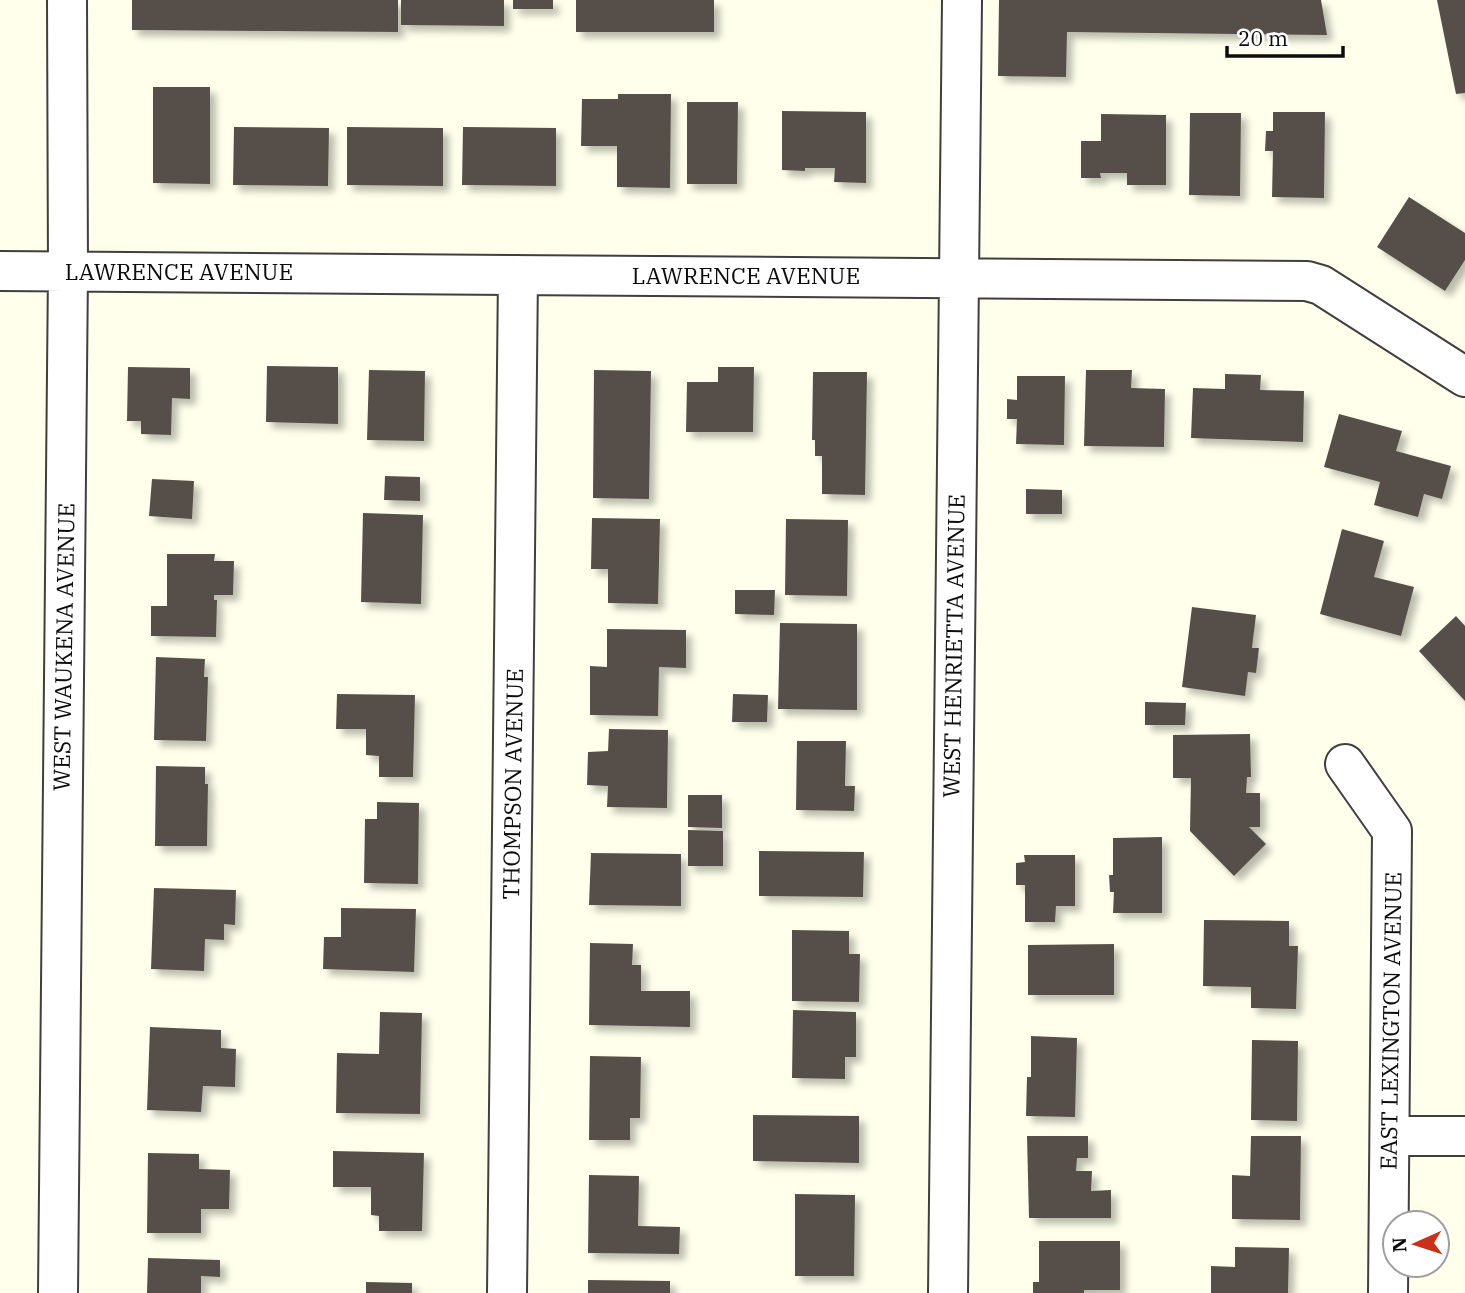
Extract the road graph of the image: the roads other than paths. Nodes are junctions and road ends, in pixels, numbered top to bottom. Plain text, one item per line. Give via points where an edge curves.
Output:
1 (67, 0) edge
2 (962, 0) edge
3 (0, 271) edge
4 (68, 271) junction
5 (518, 275) junction
6 (958, 278) junction
7 (1465, 377) edge
8 (1345, 764) dead end
9 (1390, 1136) junction
10 (1465, 1136) edge
11 (58, 1293) edge
12 (507, 1293) edge
13 (948, 1293) edge
14 (1388, 1293) edge

1 - 4 street, WEST WAUKENA AVENUE
2 - 6 street, WEST HENRIETTA AVENUE
3 - 4 street, LAWRENCE AVENUE
4 - 5 street, LAWRENCE AVENUE
4 - 11 street, WEST WAUKENA AVENUE
5 - 6 street, LAWRENCE AVENUE
5 - 12 street, THOMPSON AVENUE
6 - 7 street, LAWRENCE AVENUE via 1307,281 1321,285
6 - 13 street, WEST HENRIETTA AVENUE
8 - 9 street, EAST LEXINGTON AVENUE via 1392,831
9 - 10 street
9 - 14 street, EAST LEXINGTON AVENUE

